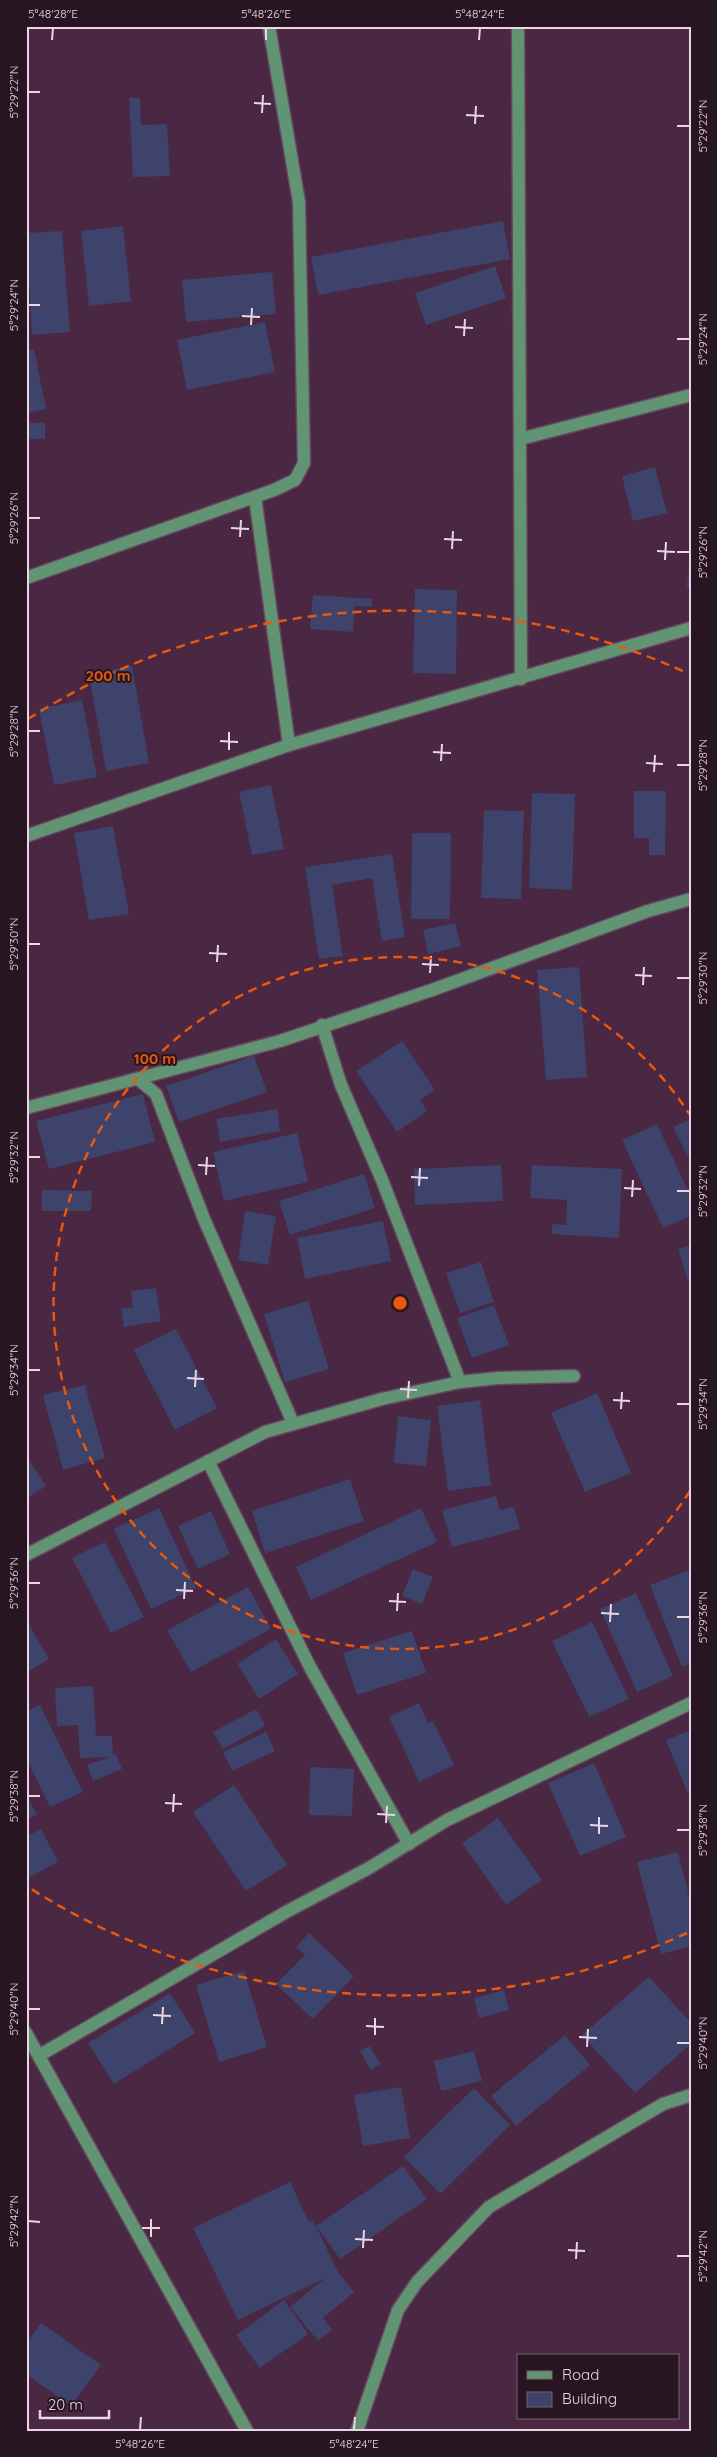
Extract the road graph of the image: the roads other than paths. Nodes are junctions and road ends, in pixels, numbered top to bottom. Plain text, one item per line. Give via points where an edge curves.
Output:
1 (269, 26) edge
2 (518, 26) edge
3 (691, 395) edge
4 (520, 439) junction
5 (255, 497) junction
6 (26, 578) edge
7 (691, 628) edge
8 (521, 679) junction
9 (289, 745) junction
10 (26, 836) edge
11 (691, 898) edge
12 (322, 1026) junction
13 (138, 1079) junction
14 (26, 1108) edge
15 (574, 1376) dead end
16 (460, 1382) junction
17 (293, 1423) junction
18 (208, 1461) junction
19 (26, 1555) edge
20 (691, 1703) edge
21 (409, 1844) junction
22 (26, 2033) edge
23 (40, 2055) junction
24 (691, 2094) edge
25 (247, 2431) edge
26 (357, 2431) edge

1 - 5 street via 299,202 304,463 295,480
2 - 4 street
3 - 4 street
4 - 8 street
5 - 6 street
5 - 9 street
7 - 8 street
8 - 9 street
9 - 10 street
11 - 12 street
12 - 13 street via 280,1041
12 - 16 street via 341,1085 382,1180
13 - 14 street
13 - 17 street via 156,1094 204,1219
15 - 16 street
16 - 17 street
17 - 18 street via 265,1432
18 - 19 street
18 - 21 street via 310,1667
20 - 21 street via 447,1820
21 - 23 street
22 - 23 street
23 - 25 street
24 - 26 street via 663,2104 489,2207 417,2282 398,2310

